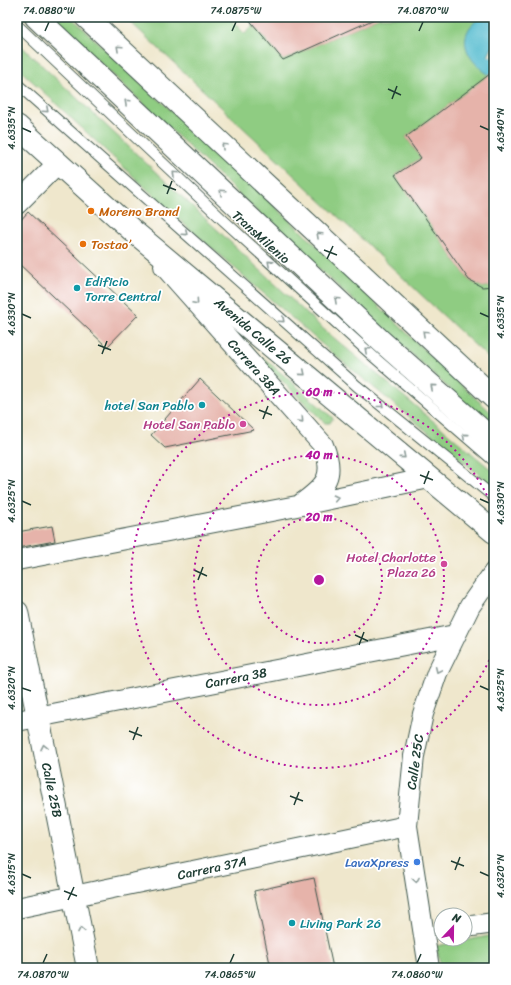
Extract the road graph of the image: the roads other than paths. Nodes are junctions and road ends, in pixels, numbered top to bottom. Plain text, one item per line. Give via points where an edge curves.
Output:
1 (36, 17) edge
2 (86, 17) edge
3 (17, 25) edge
4 (17, 84) edge
5 (17, 126) edge
6 (58, 163) junction
7 (17, 204) edge
8 (134, 231) junction
9 (494, 398) edge
10 (494, 441) edge
11 (494, 461) edge
12 (429, 478) junction
13 (494, 497) edge
14 (297, 506) junction
15 (494, 532) edge
16 (17, 560) edge
17 (494, 572) edge
18 (17, 612) edge
19 (455, 635) junction
20 (27, 718) edge
21 (407, 826) junction
22 (74, 897) junction
23 (17, 908) edge
24 (494, 923) edge
25 (473, 926) edge
26 (432, 932) edge
27 (88, 968) edge
28 (429, 968) edge

10 -> 1 main road via 381,341
9 -> 2 main road
11 -> 3 lane, TransMilenio via 375,358 228,224
4 -> 13 lane via 357,386
5 - 6 main road, Avenida Calle 26
6 - 7 street
6 - 8 main road, Avenida Calle 26
8 -> 12 main road, Avenida Calle 26
8 -> 14 street, Carrera 38A via 323,445 328,455 330,474 317,492
14 -> 12 street, Carrera 38A
12 - 15 main road, Avenida Calle 26
14 - 16 street, Carrera 38A
17 - 19 street, Calle 25C via 470,606
18 - 20 main road, Calle 25B
19 - 20 street, Carrera 38
19 -> 21 street, Calle 25C via 436,673 423,714 414,756
22 -> 20 main road, Calle 25B
21 - 22 street, Carrera 37A
21 -> 26 street, Calle 25C
22 - 23 street, Carrera 37A
27 -> 22 main road, Calle 25B
24 - 25 street
26 - 28 street, Calle 25C

